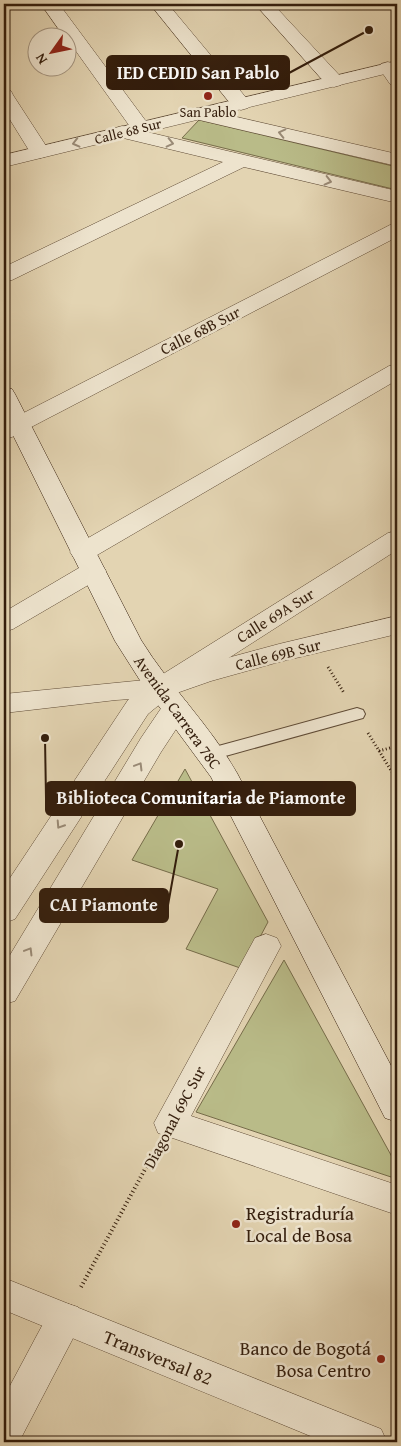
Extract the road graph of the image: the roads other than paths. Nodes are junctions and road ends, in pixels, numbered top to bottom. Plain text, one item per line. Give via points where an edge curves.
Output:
1 (50, 4) edge
2 (159, 4) edge
3 (264, 4) edge
4 (394, 72) edge
5 (334, 81) junction
6 (4, 95) edge
7 (241, 104) junction
8 (198, 114) junction
9 (132, 130) junction
10 (40, 152) junction
11 (243, 160) junction
12 (397, 160) edge
13 (4, 161) edge
14 (397, 197) edge
15 (397, 229) edge
16 (4, 275) edge
17 (397, 371) edge
18 (4, 394) edge
19 (11, 428) edge
20 (397, 539) edge
21 (88, 562) junction
22 (4, 623) edge
23 (397, 625) edge
24 (169, 698) junction
25 (4, 704) edge
26 (357, 714) dead end
27 (211, 754) junction
28 (4, 910) edge
29 (266, 946) dead end
30 (4, 992) edge
31 (397, 1108) edge
32 (397, 1200) edge
33 (4, 1294) edge
34 (65, 1319) junction
35 (4, 1433) edge
36 (368, 1442) edge

1 - 9 street
2 - 7 street
3 - 5 street
4 - 5 street, Calle 68 Sur
5 - 7 street, Calle 68 Sur
6 - 10 street
7 - 8 street, Calle 68 Sur
8 - 9 street, Calle 68 Sur
12 -> 8 street
9 -> 10 street, Calle 68 Sur
9 -> 11 street
10 - 13 street, Calle 68 Sur
11 -> 14 street
11 - 16 street
15 - 19 street, Calle 68B Sur
17 - 21 street
18 - 19 street, Avenida Carrera 78C
19 - 21 street, Avenida Carrera 78C
20 - 24 street, Calle 69A Sur via 179,675
21 - 22 street
21 - 24 street, Avenida Carrera 78C via 136,655
23 - 24 street, Calle 69B Sur via 241,663
24 - 25 street via 116,691
24 - 27 street, Avenida Carrera 78C
24 -> 28 street, Calle 69A Sur via 138,707
30 -> 24 street via 151,745
26 - 27 lane
27 - 31 street, Avenida Carrera 78C
29 - 32 street, Diagonal 69C Sur via 170,1122
33 - 34 street, Transversal 82
34 - 35 street
34 - 36 street, Transversal 82

